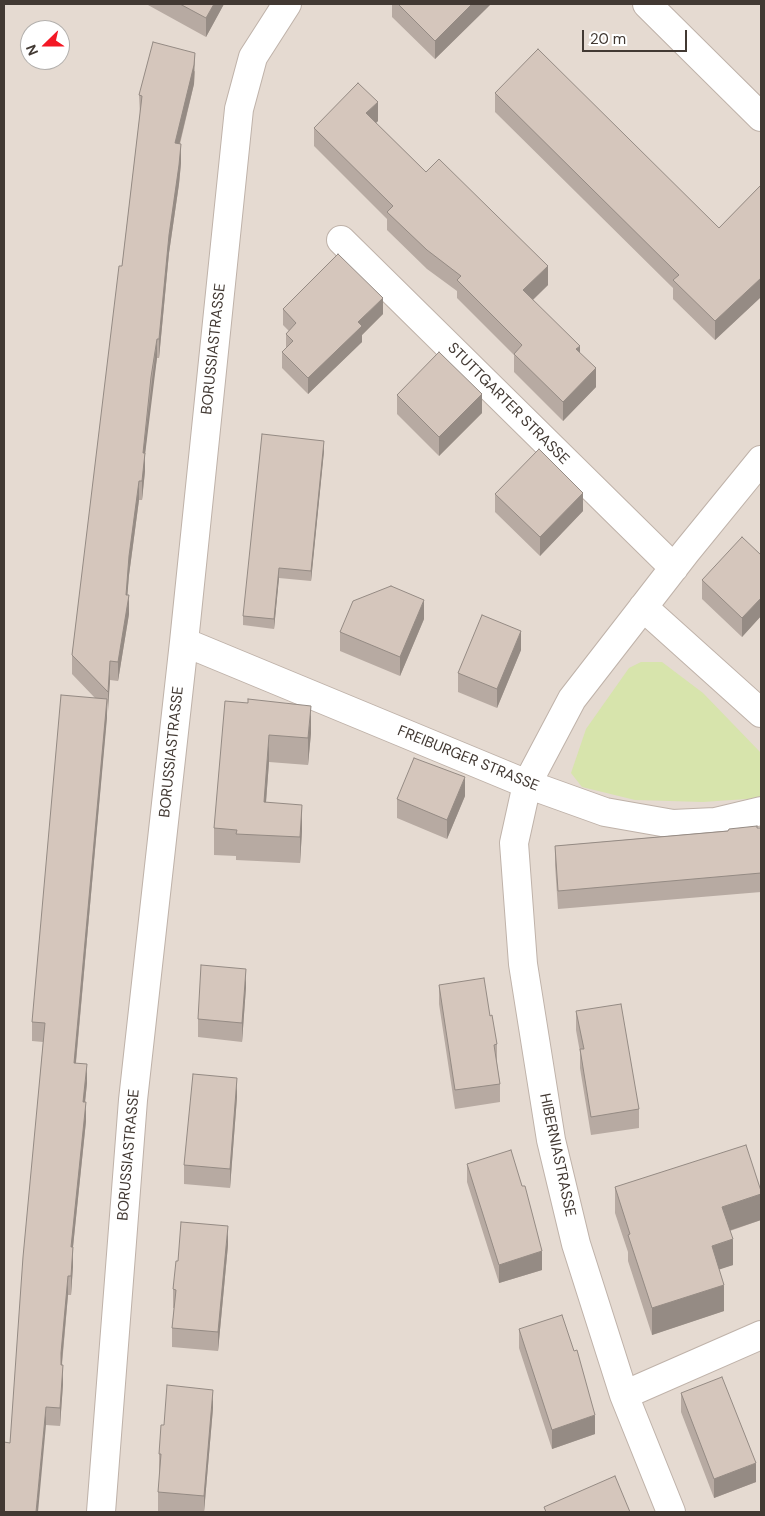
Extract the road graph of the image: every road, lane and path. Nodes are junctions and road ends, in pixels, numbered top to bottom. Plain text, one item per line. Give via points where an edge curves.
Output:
1 (287, 4) edge
2 (647, 4) edge
3 (761, 117) edge
4 (342, 240) dead end
5 (761, 460) edge
6 (761, 490) edge
7 (680, 560) junction
8 (643, 607) junction
9 (184, 642) junction
10 (761, 713) edge
11 (527, 784) junction
12 (761, 811) edge
13 (761, 1335) edge
14 (624, 1395) junction
15 (101, 1512) edge
16 (672, 1512) edge

1 - 9 street, BORUSSIASTRASSE via 253,57 239,108
2 - 3 street
4 - 7 street, STUTTGARTER STRASSE
5 - 7 street
6 - 7 street
7 - 8 street
8 - 10 street
8 - 11 street via 572,699
9 - 11 street, FREIBURGER STRASSE
9 - 15 street, BORUSSIASTRASSE via 133,1100
11 - 12 street, FREIBURGER STRASSE via 605,812 673,824 716,822
11 - 14 street, HIBERNIASTRASSE via 514,843 524,974 553,1149 576,1244
13 - 14 street
14 - 16 street, HIBERNIASTRASSE

